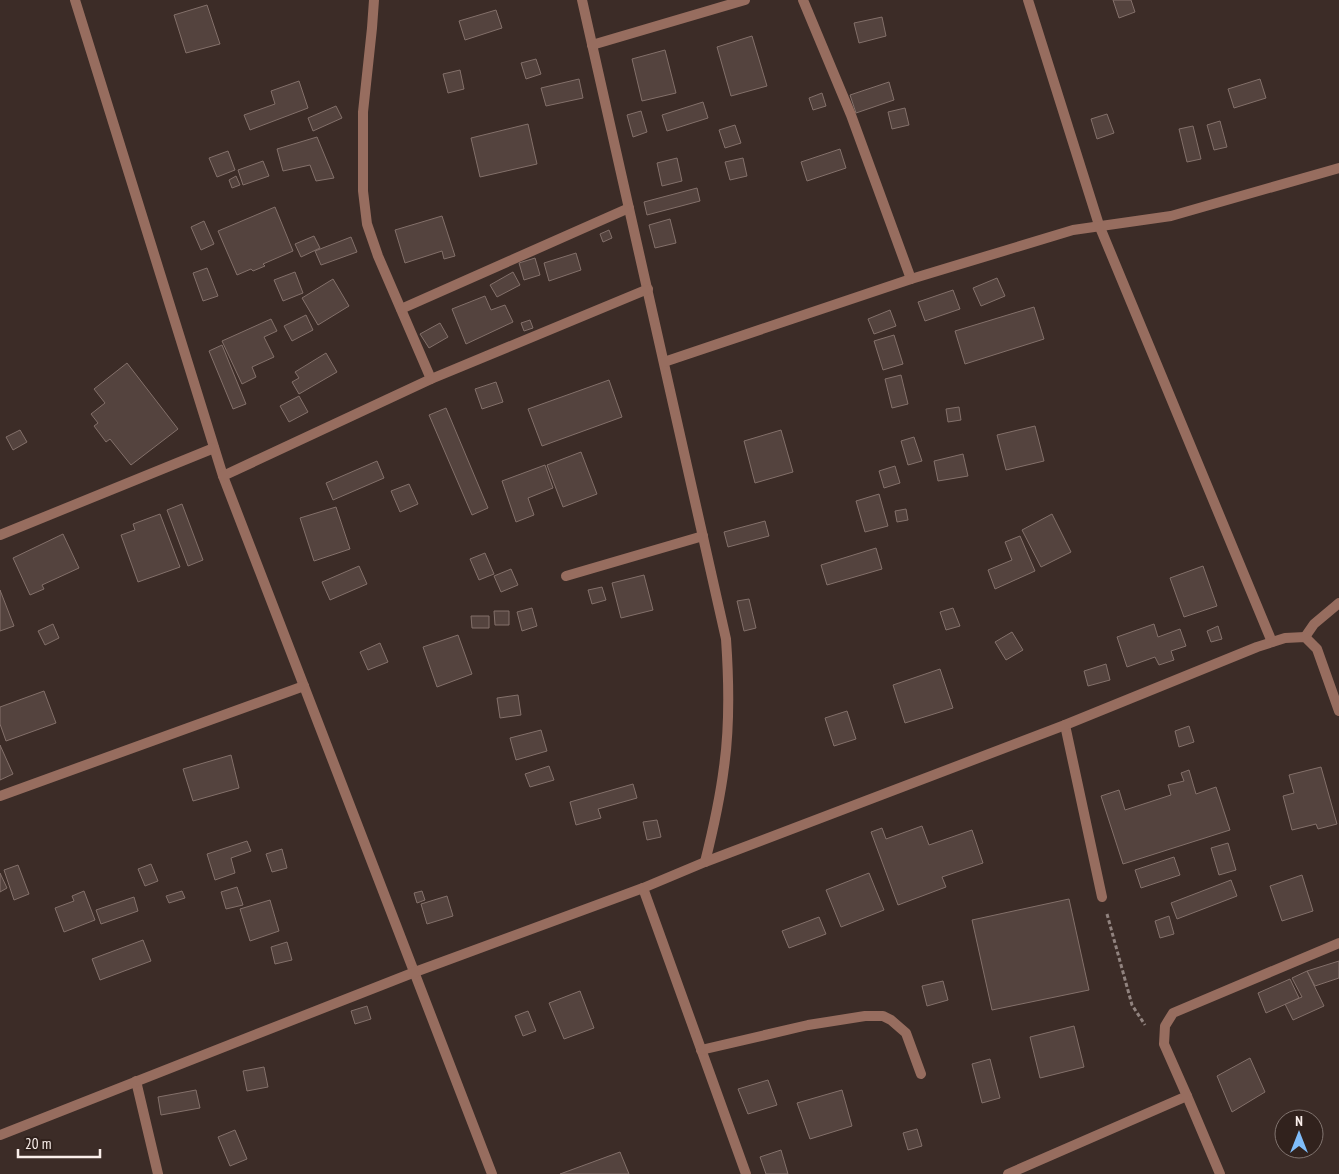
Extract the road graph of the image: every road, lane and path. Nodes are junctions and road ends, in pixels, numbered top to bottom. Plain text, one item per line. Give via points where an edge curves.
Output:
1 (75, 0) edge
2 (374, 0) edge
3 (582, 0) edge
4 (746, 0) edge
5 (803, 0) edge
6 (1028, 0) edge
7 (592, 45) junction
8 (1339, 168) edge
9 (629, 208) junction
10 (1099, 225) junction
11 (911, 279) junction
12 (648, 289) junction
13 (401, 310) junction
14 (664, 362) junction
15 (431, 379) junction
16 (214, 448) junction
17 (223, 476) junction
18 (0, 535) edge
19 (703, 536) junction
20 (566, 576) dead end
21 (1339, 603) edge
22 (1305, 637) junction
23 (1272, 642) junction
24 (304, 686) junction
25 (1339, 711) edge
26 (1065, 725) junction
27 (0, 796) edge
28 (705, 862) junction
29 (643, 888) junction
30 (1102, 897) joint
31 (1339, 942) edge
32 (415, 972) junction
33 (1164, 1044) junction
34 (701, 1050) junction
35 (921, 1074) dead end
36 (136, 1081) junction
37 (1188, 1096) junction
38 (0, 1135) edge
39 (158, 1174) edge
40 (492, 1174) edge
41 (746, 1174) edge
42 (1008, 1174) edge
43 (1220, 1174) edge

1 - 16 street
2 - 13 street via 364,112 363,191 367,224
3 - 7 street
4 - 7 street
5 - 11 street via 851,116
6 - 10 street
7 - 9 street
8 - 10 street via 1172,216
9 - 12 street
9 - 13 street
10 - 11 street
10 - 23 street
11 - 14 street
12 - 14 street
12 - 15 street
13 - 15 street
14 - 19 street
15 - 17 street
16 - 17 street
16 - 18 street
17 - 24 street
19 - 20 street
19 - 28 street via 726,639 729,682 725,765
21 - 22 street via 1314,624
22 - 23 street
22 - 25 street via 1317,649
23 - 26 street
24 - 27 street
24 - 32 street
26 - 28 street
26 - 30 street
28 - 29 street
29 - 32 street
29 - 34 street
30 - 33 path via 1132,1005
31 - 33 street via 1173,1013 1165,1026
32 - 36 street
32 - 40 street
33 - 37 street
34 - 35 street via 808,1025 883,1016 906,1033
34 - 41 street
36 - 38 street
36 - 39 street
37 - 42 street
37 - 43 street

